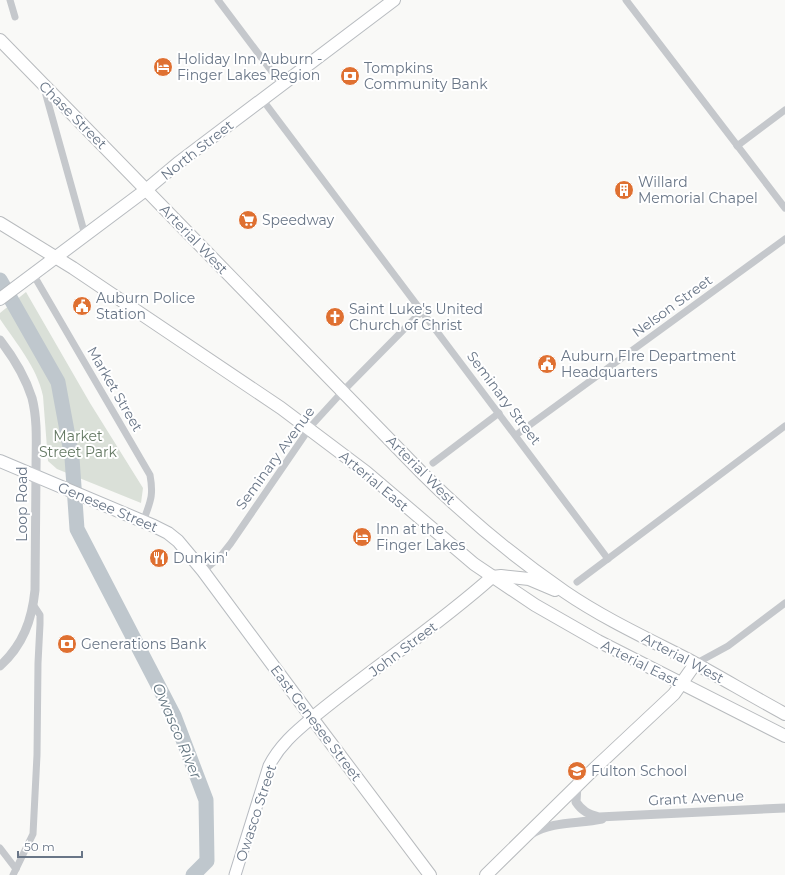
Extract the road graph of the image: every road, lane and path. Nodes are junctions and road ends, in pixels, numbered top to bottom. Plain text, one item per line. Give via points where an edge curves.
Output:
1 (10, 0) edge
2 (218, 0) edge
3 (394, 0) edge
4 (626, 0) edge
5 (15, 17) dead end
6 (0, 40) edge
7 (43, 84) junction
8 (282, 85) junction
9 (262, 100) junction
10 (785, 110) edge
11 (737, 146) junction
12 (147, 190) junction
13 (785, 208) edge
14 (0, 223) edge
15 (85, 235) junction
16 (785, 239) edge
17 (55, 257) junction
18 (33, 274) junction
19 (0, 299) edge
20 (422, 311) junction
21 (0, 340) edge
22 (343, 392) junction
23 (499, 413) junction
24 (785, 426) edge
25 (310, 429) junction
26 (516, 435) junction
27 (0, 461) edge
28 (433, 463) dead end
29 (36, 476) junction
30 (142, 522) junction
31 (608, 559) junction
32 (203, 571) junction
33 (492, 577) junction
34 (577, 582) dead end
35 (565, 592) junction
36 (785, 603) edge
37 (34, 606) junction
38 (695, 664) junction
39 (0, 666) edge
40 (680, 684) junction
41 (785, 714) edge
42 (312, 718) junction
43 (785, 736) edge
44 (577, 785) junction
45 (785, 808) edge
46 (609, 817) junction
47 (521, 841) junction
48 (0, 848) edge
49 (15, 872) edge
50 (235, 875) edge
51 (430, 875) edge
52 (486, 875) edge

1 - 5 street
2 - 8 street
3 - 8 main road, North Street
4 - 11 street
6 - 7 main road, Chase Street
7 - 12 main road, Chase Street
7 - 15 street
8 - 9 main road, North Street
9 - 12 main road, North Street via 178,163
9 - 20 street, Seminary Street
10 - 11 street
11 - 13 street
12 - 15 main road, North Street
12 - 22 main road, Arterial West
14 - 17 main road, Arterial East
15 - 17 main road, North Street
16 - 26 street, Nelson Street
17 - 18 main road, North Street
17 - 25 main road, Arterial East
18 - 19 main road, North Street
18 - 30 street, Market Street via 150,476 152,498
20 - 22 street, Seminary Avenue
20 - 23 street, Seminary Street
21 - 29 street, Loop Road via 16,361 32,400 36,431
22 - 25 street, Seminary Avenue
22 - 35 main road, Arterial West via 462,512
23 - 26 street, Seminary Street
23 - 28 street
24 - 31 street
25 - 32 street, Seminary Avenue via 231,543 220,557
25 - 33 main road, Arterial East
26 - 31 street, Seminary Street
27 - 29 main road, Genesee Street
29 - 30 main road, Genesee Street
29 - 37 street, Loop Road
30 - 32 main road, Genesee Street via 168,533 178,541
31 - 34 street
32 - 42 main road, East Genesee Street
33 - 35 main road via 529,579 553,590
33 - 40 main road, Arterial East via 566,624
33 - 42 main road, John Street via 427,631
35 - 38 main road, Arterial West via 649,641
36 - 38 street via 728,646
37 - 39 street, Loop Road via 22,641
37 - 49 street via 40,616 40,624 33,834
38 - 40 main road
38 - 41 main road, Arterial West
40 - 43 main road, Arterial East
40 - 44 main road via 674,694
42 - 50 main road, Owasco Street via 278,751 270,766
42 - 51 main road, East Genesee Street
44 - 46 street via 576,802 580,808 588,814
44 - 47 main road
45 - 46 street, Grant Avenue
46 - 47 street via 588,822 552,825
47 - 52 main road
48 - 49 street

